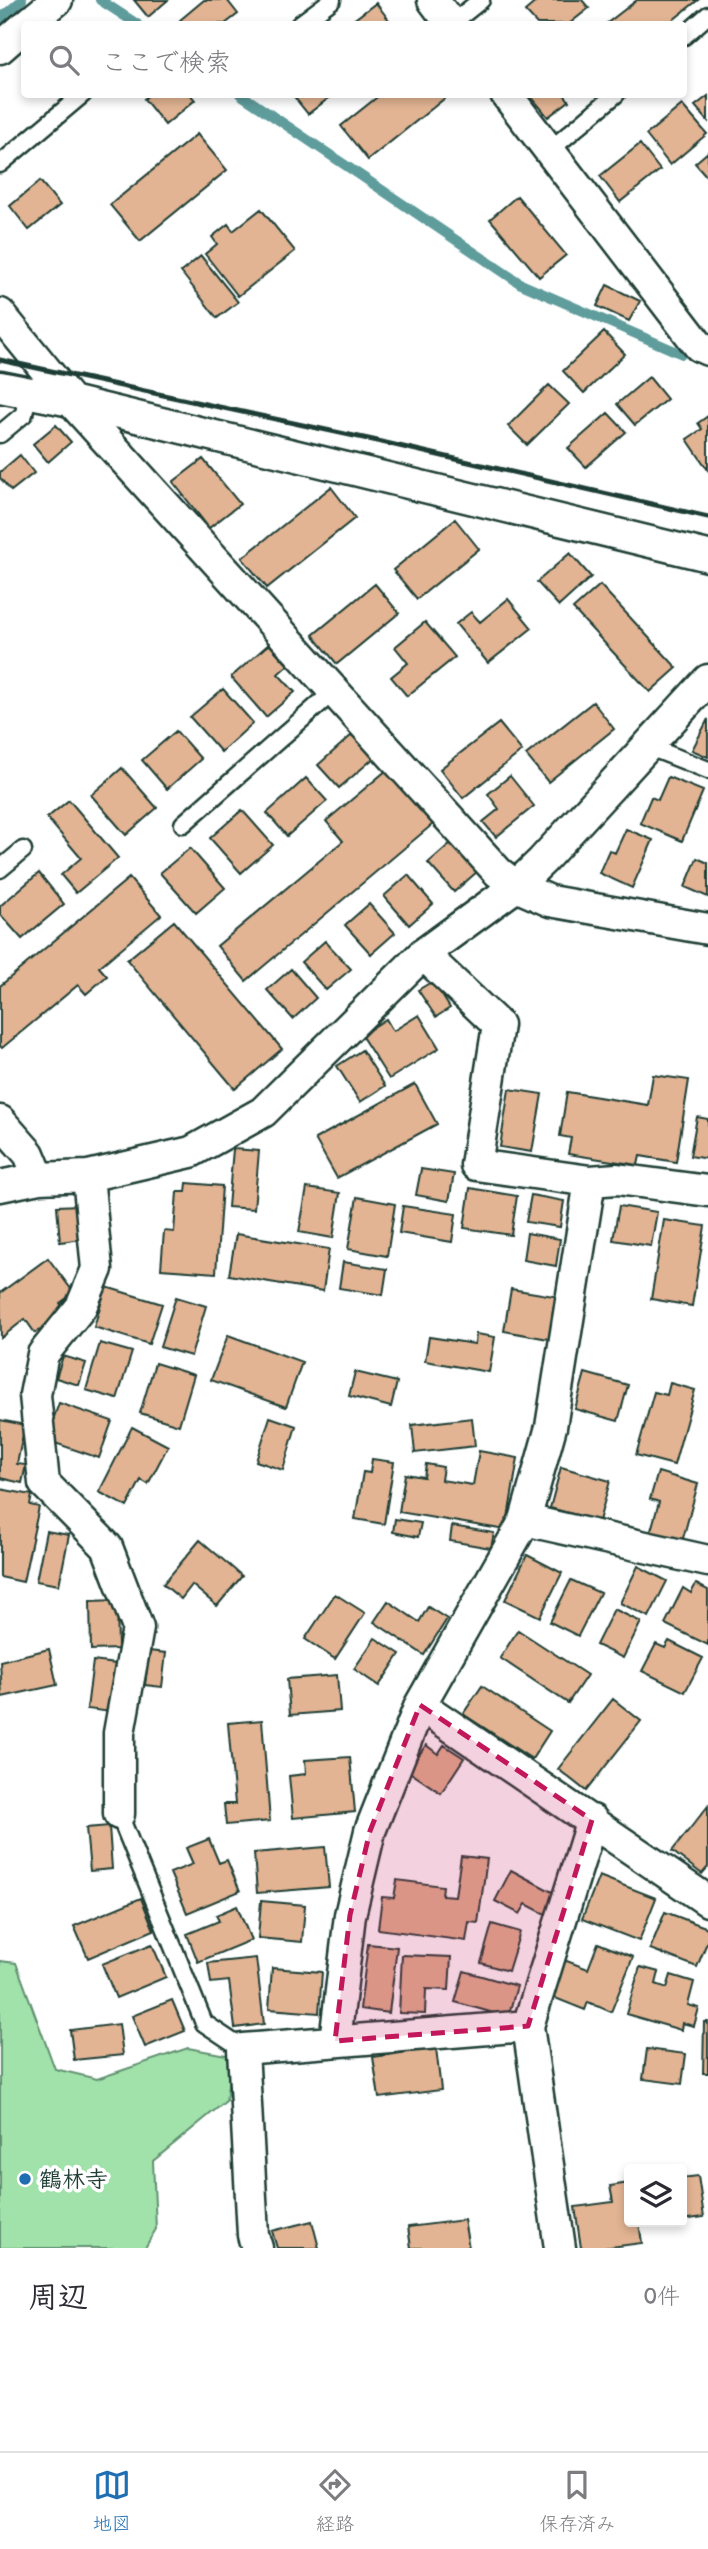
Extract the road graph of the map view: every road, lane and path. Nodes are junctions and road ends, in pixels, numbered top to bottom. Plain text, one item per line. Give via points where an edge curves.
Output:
1 (57, 0) edge
2 (332, 0) edge
3 (433, 0) edge
4 (481, 0) edge
5 (708, 15) edge
6 (32, 21) edge
7 (304, 21) edge
8 (449, 21) edge
9 (455, 21) edge
10 (21, 30) edge
11 (687, 33) edge
12 (0, 48) edge
13 (78, 98) edge
14 (509, 98) edge
15 (610, 98) edge
16 (549, 151) junction
17 (0, 164) edge
18 (0, 314) edge
19 (708, 351) edge
20 (14, 390) edge
21 (71, 401) junction
22 (0, 434) edge
23 (708, 556) edge
24 (708, 680) edge
25 (334, 691) junction
26 (648, 746) junction
27 (708, 770) edge
28 (183, 824) dead end
29 (23, 850) dead end
30 (0, 869) edge
31 (516, 886) junction
32 (708, 929) edge
33 (423, 954) junction
34 (0, 1121) edge
35 (88, 1177) junction
36 (39, 1178) junction
37 (590, 1181) junction
38 (0, 1186) edge
39 (708, 1191) edge
40 (525, 1520) junction
41 (708, 1562) edge
42 (420, 1704) junction
43 (119, 1814) joint
44 (592, 1820) junction
45 (708, 1901) edge
46 (528, 2026) junction
47 (335, 2041) junction
48 (243, 2049) junction
49 (257, 2248) edge
50 (560, 2248) edge

1 - 6 street
2 - 7 lane
3 - 8 street
4 - 9 lane
5 - 11 lane
10 - 12 street
13 - 17 lane
14 - 16 street
15 - 16 lane
16 - 19 street via 699,346
18 - 21 street
20 - 21 street
20 - 22 lane via 24,414
21 - 23 street
21 - 25 street
24 - 26 street
25 - 28 lane
25 - 31 street via 498,872
26 - 27 lane
26 - 31 street
29 - 30 lane
31 - 32 street via 550,901
31 - 33 street
33 - 35 street via 263,1112 191,1152
33 - 37 street via 498,1025 476,1165
34 - 36 street via 29,1154
35 - 36 street
35 - 43 street via 97,1269 81,1307 43,1354 35,1395 44,1483 107,1547 138,1628 119,1733
36 - 38 street
37 - 39 street via 617,1179
37 - 40 street via 551,1427
40 - 41 street
40 - 42 street
42 - 44 street
42 - 47 street via 370,1830 350,1915
43 - 48 lane via 204,2023
44 - 45 street
44 - 46 street
46 - 47 street
46 - 50 street
47 - 48 street
48 - 49 street

